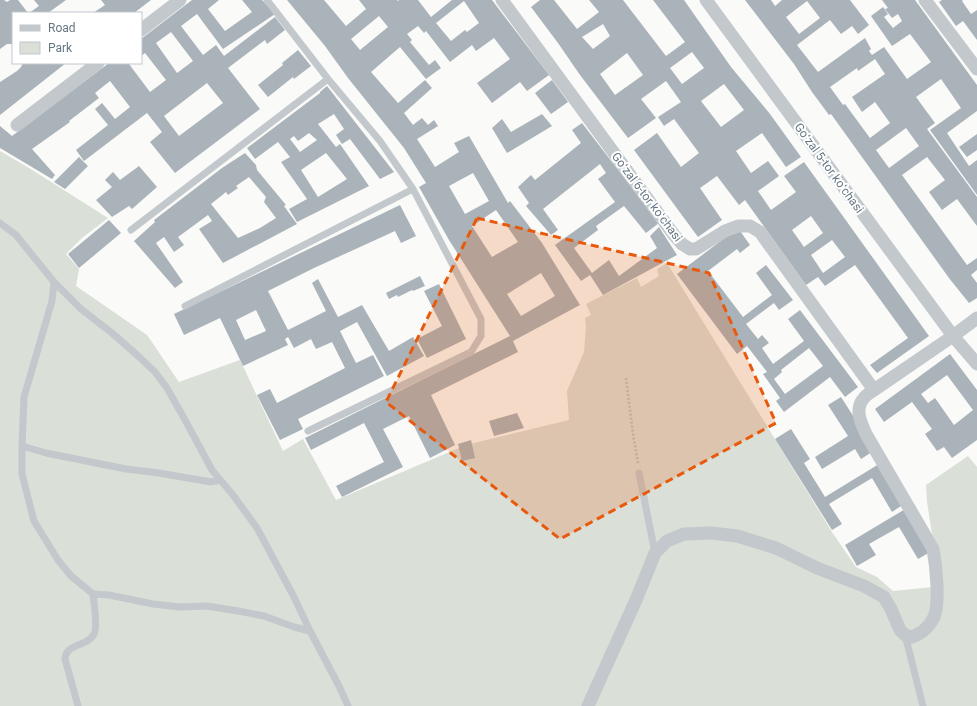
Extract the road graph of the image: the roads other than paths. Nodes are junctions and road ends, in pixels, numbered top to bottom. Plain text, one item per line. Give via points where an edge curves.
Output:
1 (180, 0) edge
2 (267, 0) edge
3 (502, 0) edge
4 (706, 0) edge
5 (925, 0) edge
6 (142, 29) edge
7 (97, 64) edge
8 (977, 70) edge
9 (328, 79) junction
10 (17, 125) dead end
11 (413, 189) junction
12 (0, 223) edge
13 (131, 230) dead end
14 (54, 282) junction
15 (185, 306) dead end
16 (977, 318) edge
17 (953, 336) junction
18 (977, 364) edge
19 (874, 390) junction
20 (308, 431) dead end
21 (22, 446) junction
22 (639, 473) road end
23 (220, 480) junction
24 (655, 553) junction
25 (93, 594) junction
26 (310, 631) junction
27 (905, 635) junction
28 (78, 706) edge
29 (348, 706) edge
30 (588, 706) edge
31 (923, 706) edge

1 - 6 street
2 - 9 lane
3 - 19 street, Goʻzal 6-tor koʻchasi via 682,244 690,249 696,249 738,226 750,226 760,232
4 - 17 street, Goʻzal 5-tor koʻchasi
5 - 8 street
7 - 10 street
9 - 11 lane via 380,141
9 - 13 lane
11 - 15 lane
11 - 20 lane via 481,319 481,336 471,352
12 - 14 lane via 16,235
14 - 21 lane via 52,301 24,397
14 - 23 lane via 81,309 155,372 167,388
16 - 17 street
17 - 18 street, Goʻzal 5-tor koʻchasi
17 - 19 street
19 - 27 street via 863,398 859,406 859,418 933,549 936,563 937,599 931,623 912,637
21 - 23 lane via 126,469 211,482
21 - 25 lane via 22,474 34,521 58,560 71,576
22 - 24 lane
23 - 26 lane via 257,528
24 - 27 street via 667,540 684,534 711,533 737,536 776,548 884,597
24 - 30 street
25 - 26 lane via 153,604 207,606 238,611 264,616
25 - 28 lane via 96,625 94,634 86,642 70,648 65,654
26 - 29 lane
27 - 31 lane

